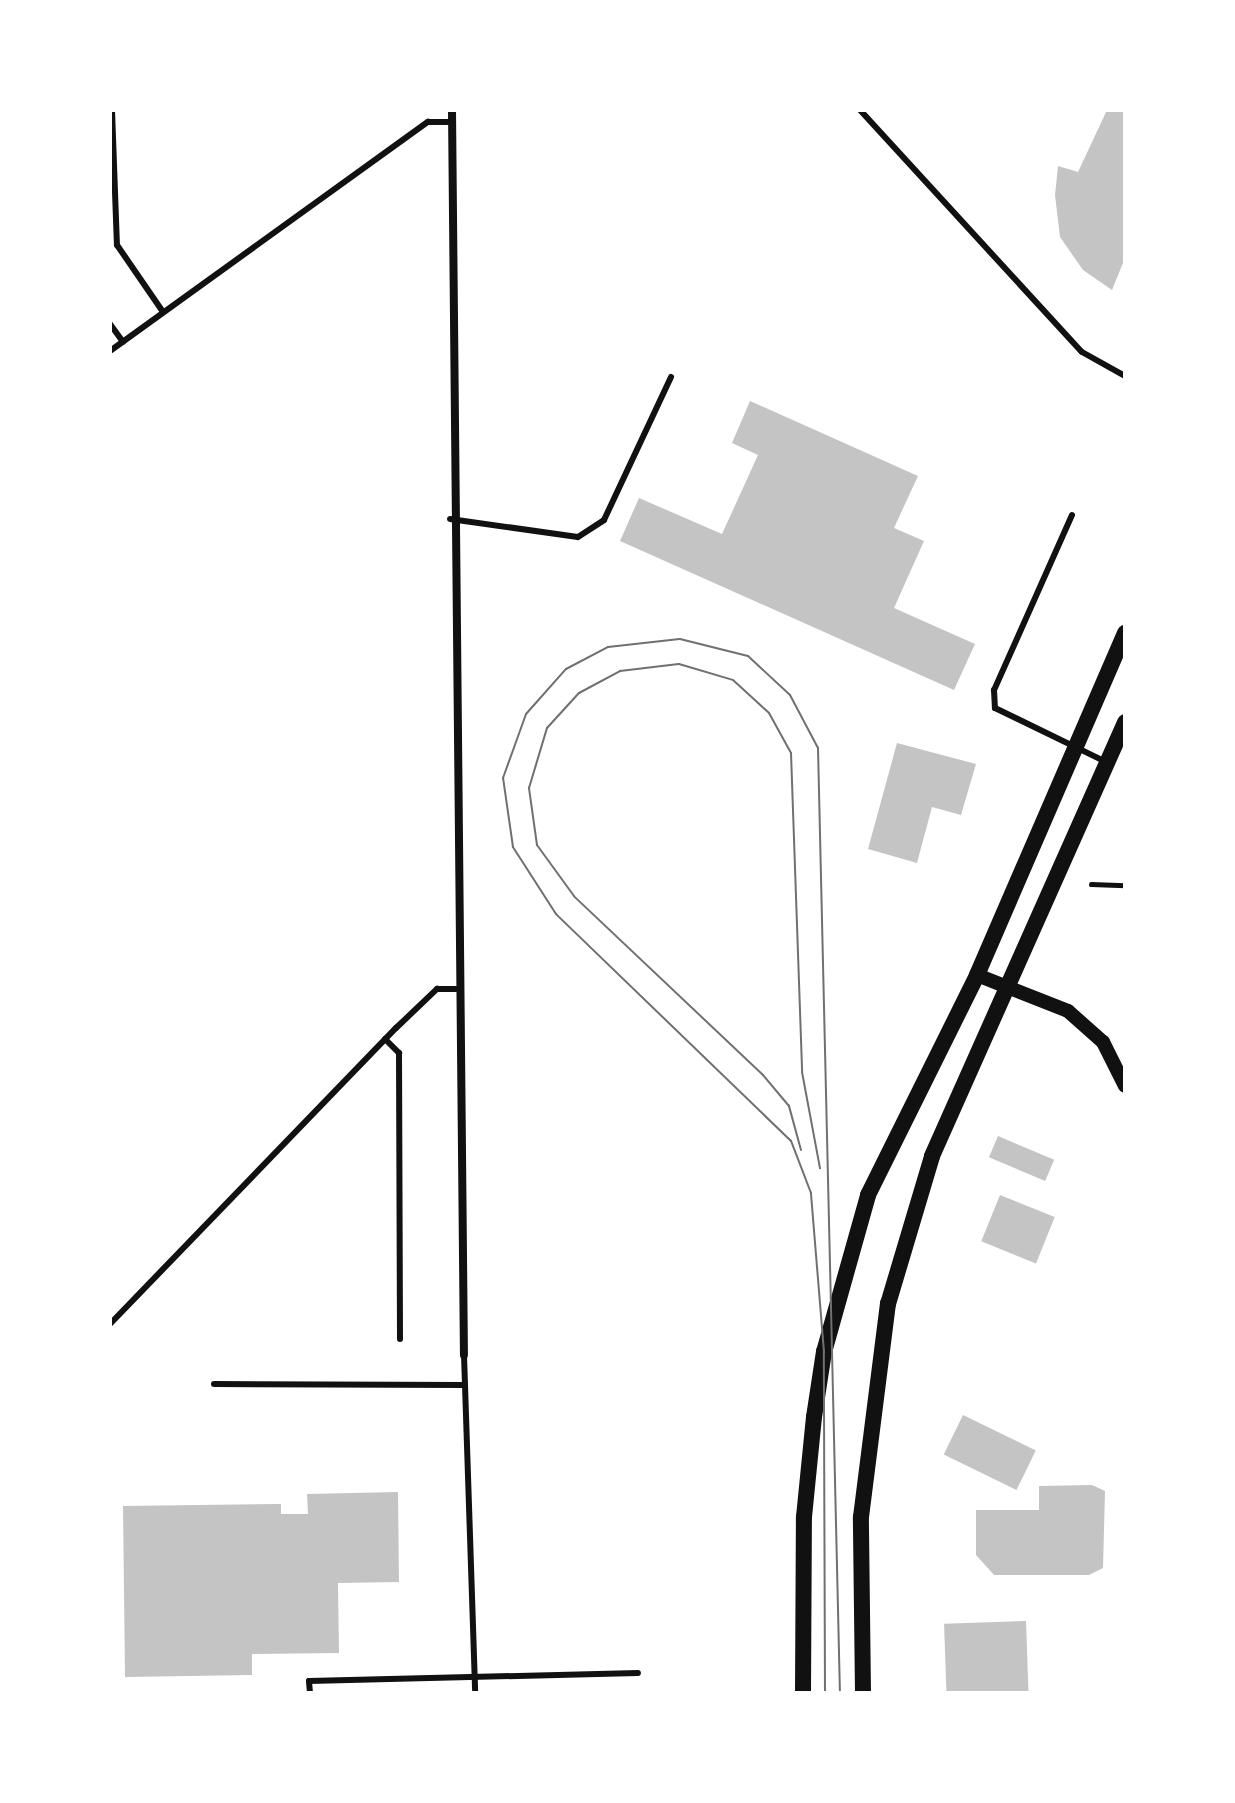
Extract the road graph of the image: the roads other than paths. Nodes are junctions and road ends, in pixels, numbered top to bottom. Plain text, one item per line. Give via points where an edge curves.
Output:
1 (112, 110) edge
2 (452, 110) edge
3 (860, 110) edge
4 (452, 122) junction
5 (163, 312) junction
6 (110, 324) edge
7 (123, 342) junction
8 (110, 351) edge
9 (1125, 376) edge
10 (671, 377) dead end
11 (1072, 515) dead end
12 (450, 519) junction
13 (1125, 633) edge
14 (1125, 722) edge
15 (1075, 749) junction
16 (1107, 763) junction
17 (977, 975) junction
18 (1003, 986) junction
19 (456, 989) junction
20 (385, 1039) junction
21 (1125, 1086) edge
22 (110, 1324) edge
23 (400, 1339) dead end
24 (464, 1355) joint
25 (214, 1384) dead end
26 (465, 1385) junction
27 (638, 1673) dead end
28 (475, 1675) junction
29 (310, 1693) edge
30 (475, 1693) edge
31 (803, 1693) edge
32 (863, 1693) edge

1 - 5 lane via 117,245
2 - 4 street
3 - 9 lane via 1082,352
4 - 5 lane via 428,122
4 - 12 street
5 - 7 lane
6 - 7 lane
7 - 8 lane
10 - 12 lane via 604,520 578,537
11 - 15 lane via 994,690 995,708
12 - 19 street
13 - 15 main road
14 - 16 main road
15 - 16 lane
15 - 17 main road
16 - 18 main road
17 - 18 street
17 - 31 main road via 868,1195 824,1352 804,1517
18 - 21 street via 1068,1011 1103,1042
18 - 32 main road via 932,1156 888,1304 863,1490
19 - 20 lane via 437,989
19 - 24 street
20 - 22 lane
20 - 23 lane via 399,1053
24 - 26 lane
25 - 26 lane
26 - 28 lane
27 - 28 lane
28 - 29 lane via 309,1681
28 - 30 lane

